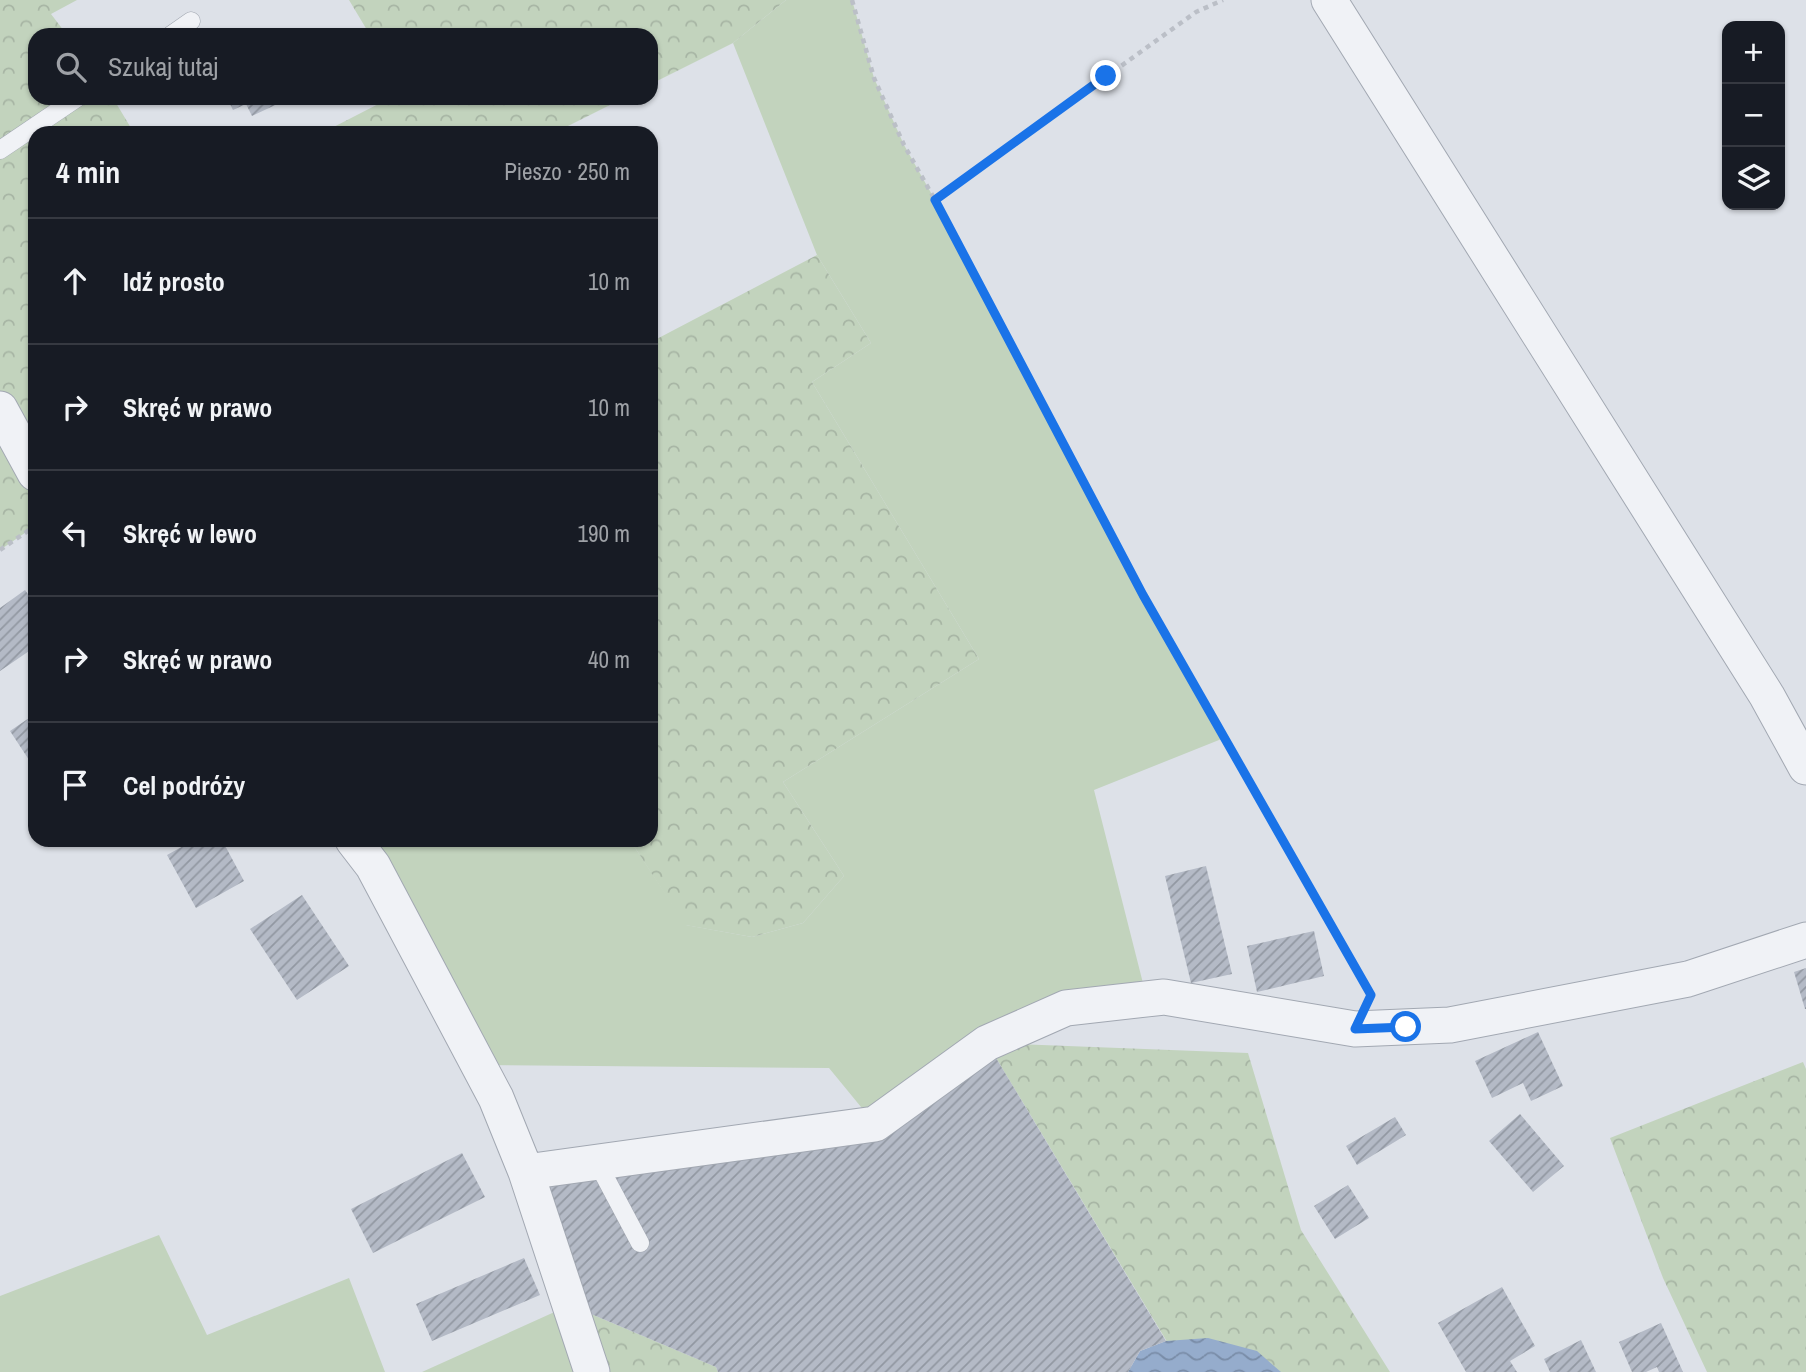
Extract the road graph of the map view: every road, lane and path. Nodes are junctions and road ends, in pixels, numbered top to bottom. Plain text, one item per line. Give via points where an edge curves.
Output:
1 (852, 0) edge
2 (1223, 0) edge
3 (1329, 0) edge
4 (191, 21) dead end
5 (181, 28) edge
6 (67, 105) edge
7 (36, 126) edge
8 (28, 131) edge
9 (0, 150) edge
10 (935, 200) junction
11 (0, 409) edge
12 (28, 460) edge
13 (28, 532) edge
14 (0, 550) edge
15 (1806, 767) edge
16 (358, 847) edge
17 (1806, 940) edge
18 (1355, 1029) junction
19 (597, 1162) junction
20 (526, 1172) junction
21 (640, 1243) dead end
22 (593, 1372) edge

1 - 10 path via 874,78
2 - 10 path via 1196,12
3 - 15 street via 1767,696
4 - 5 lane
6 - 7 lane
8 - 9 lane
10 - 18 path via 1143,595 1371,995
11 - 12 street
13 - 14 path
16 - 20 street via 373,866 496,1098
17 - 18 street via 1675,981 1450,1025
18 - 19 street via 1164,998 1066,1008 987,1043 875,1124
19 - 20 street
19 - 21 lane
20 - 22 street

